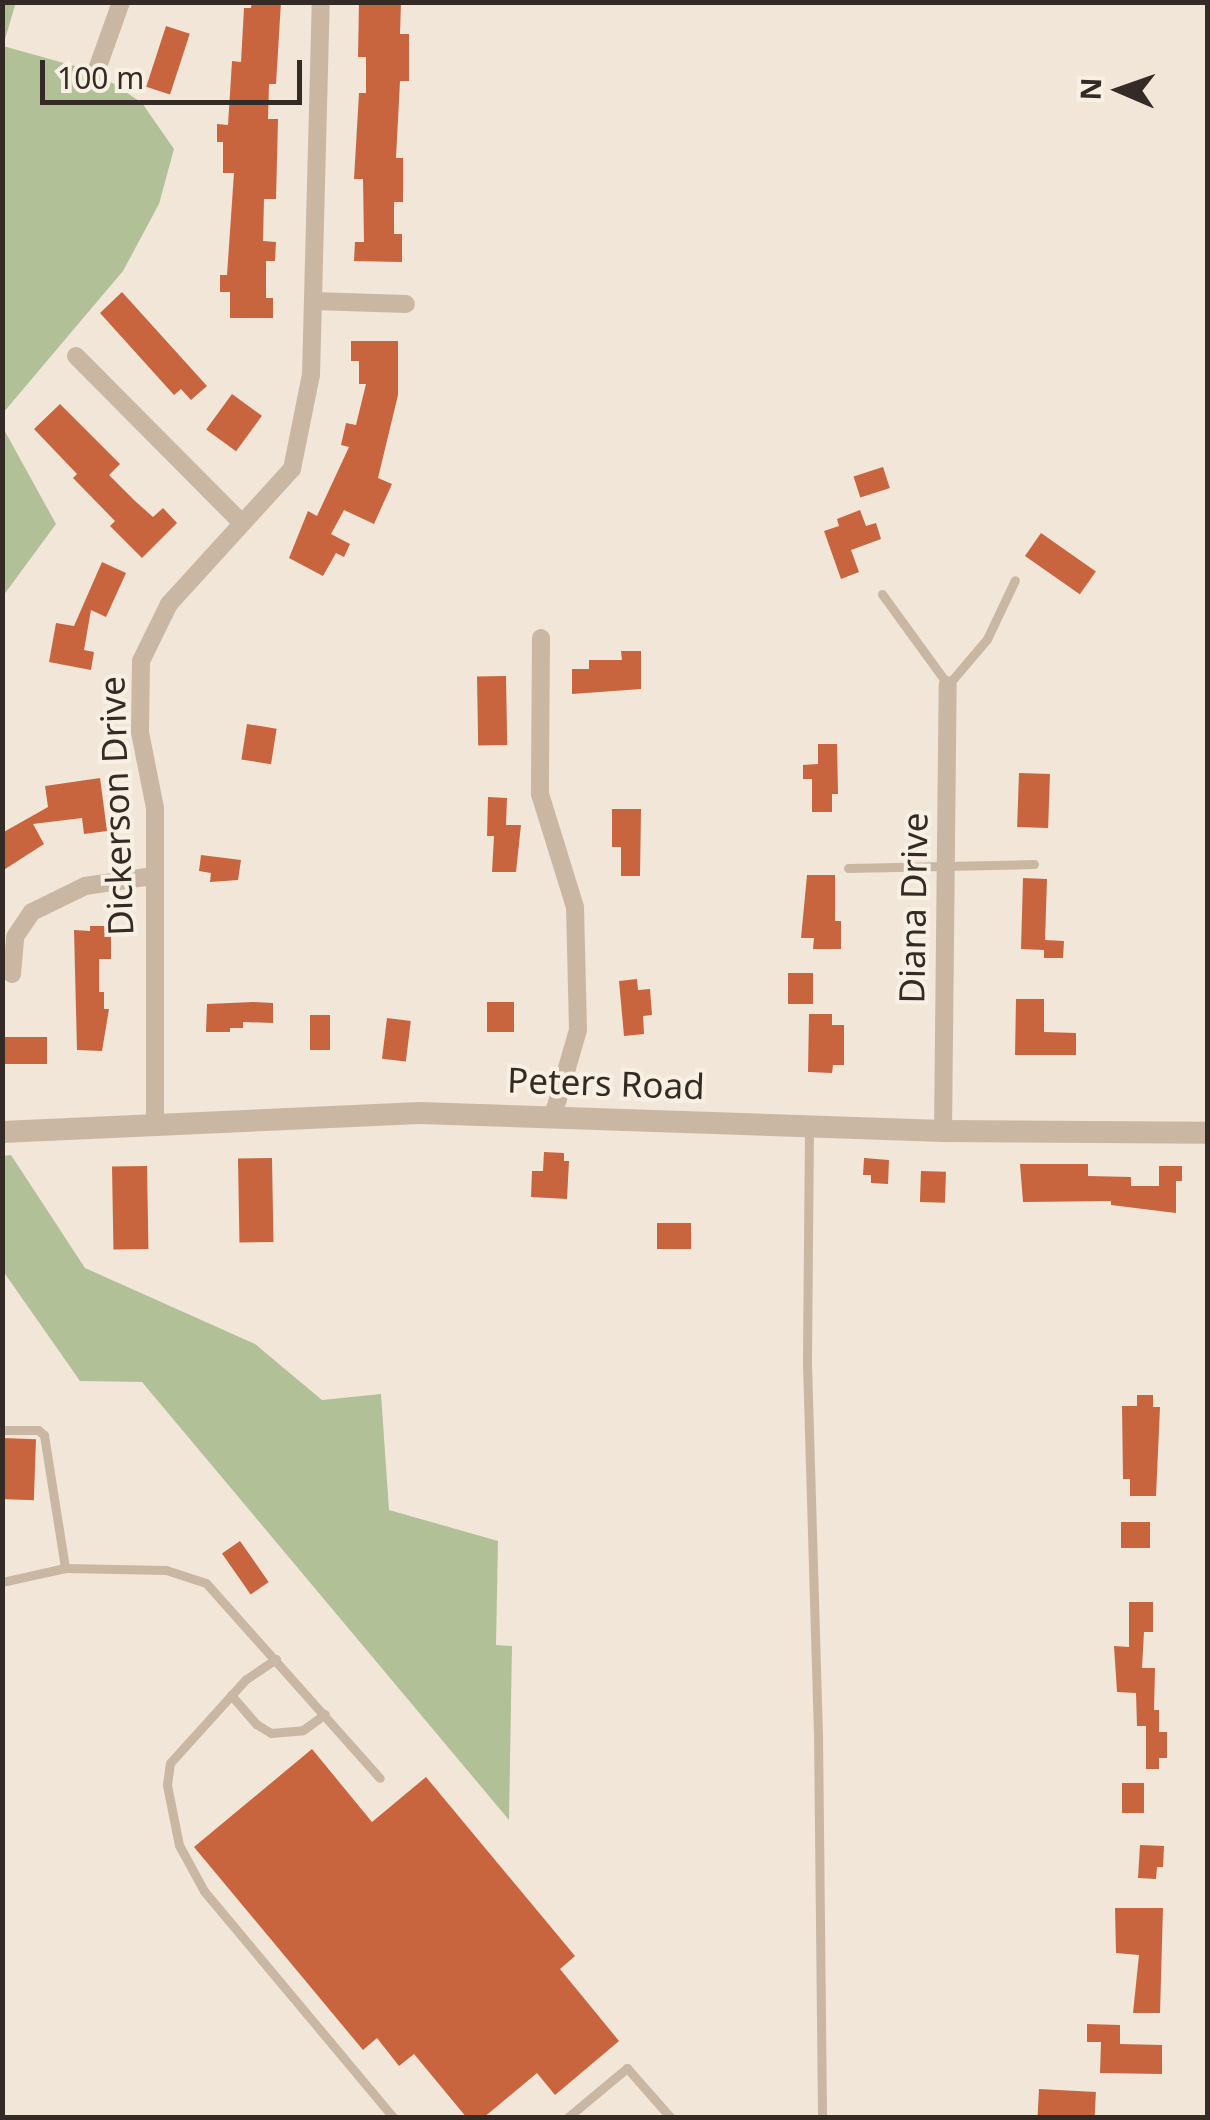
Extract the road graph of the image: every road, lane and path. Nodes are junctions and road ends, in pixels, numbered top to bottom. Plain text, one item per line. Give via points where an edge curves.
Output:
1 (120, 2) edge
2 (321, 2) edge
3 (96, 72) dead end
4 (314, 301) junction
5 (406, 304) dead end
6 (76, 356) dead end
7 (242, 523) junction
8 (1016, 580) dead end
9 (882, 594) dead end
10 (541, 638) dead end
11 (948, 685) junction
12 (1034, 864) dead end
13 (848, 868) dead end
14 (946, 869) junction
15 (153, 876) junction
16 (12, 974) dead end
17 (553, 1116) junction
18 (155, 1122) junction
19 (809, 1125) junction
20 (943, 1131) junction
21 (2, 1132) edge
22 (1208, 1133) edge
23 (2, 1430) edge
24 (66, 1568) junction
25 (2, 1582) edge
26 (276, 1659) junction
27 (231, 1695) junction
28 (324, 1714) junction
29 (380, 1778) dead end
30 (394, 2118) edge
31 (567, 2118) edge
32 (671, 2118) edge
33 (822, 2118) edge

1 - 3 street
2 - 4 street, Dickerson Drive
4 - 5 street
4 - 7 street, Dickerson Drive via 311,375 292,469
6 - 7 street
7 - 15 street, Dickerson Drive via 170,604 141,661 140,732 155,808
8 - 11 lane via 987,640
9 - 11 lane
10 - 17 street via 540,794 575,907 578,1030
11 - 14 street, Diana Drive
12 - 14 lane
13 - 14 lane
14 - 20 street, Diana Drive
15 - 16 street via 85,886 32,912 15,937
15 - 18 street, Dickerson Drive
17 - 18 street, Peters Road via 420,1113
17 - 19 street, Peters Road
18 - 21 street, Peters Road
19 - 20 street, Peters Road
19 - 33 lane via 807,1364
20 - 22 street, Peters Road
23 - 24 lane via 44,1435
24 - 25 lane
24 - 26 lane via 138,1567 206,1582
26 - 27 lane
26 - 28 lane
27 - 28 lane via 271,1733 303,1730
27 - 30 lane via 170,1763 167,1785 184,1860
28 - 29 lane
31 - 32 lane via 626,2068

